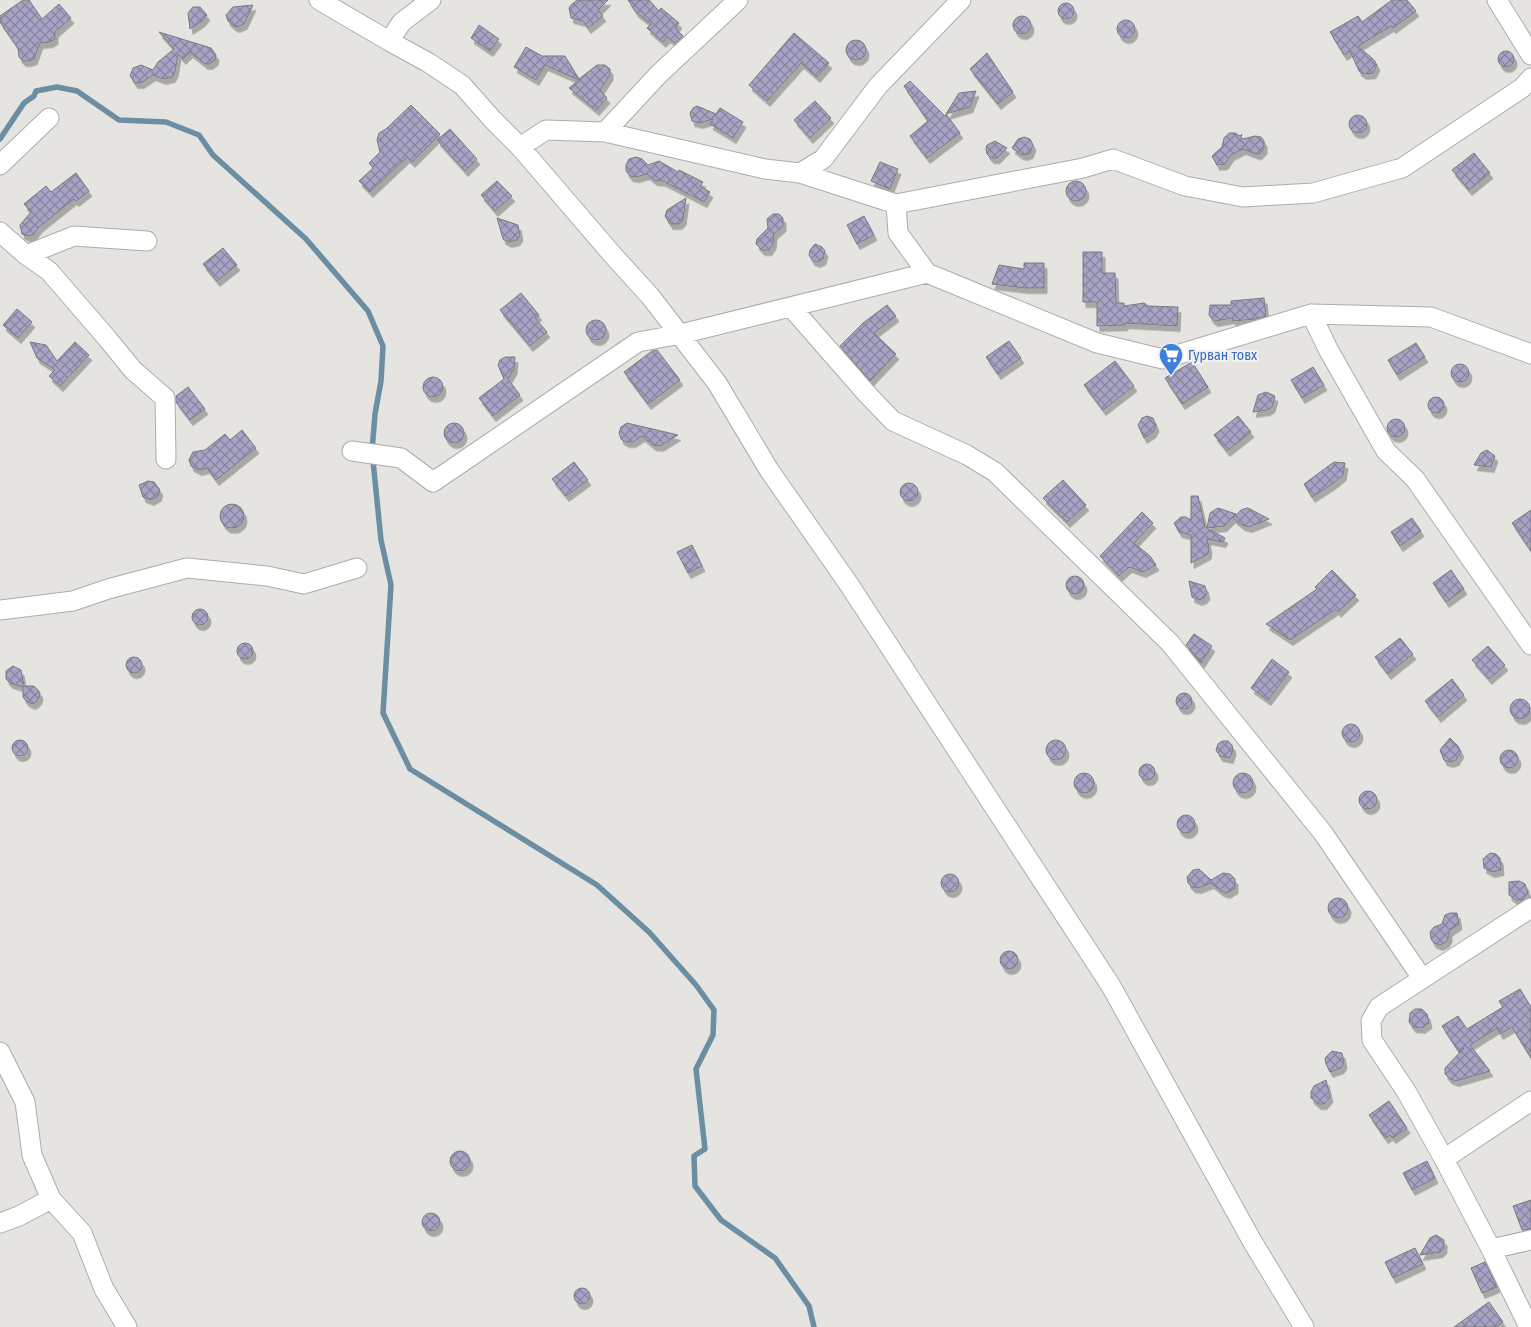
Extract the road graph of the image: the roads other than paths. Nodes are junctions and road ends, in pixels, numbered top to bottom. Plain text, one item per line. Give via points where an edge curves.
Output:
1 (319, 0) edge
2 (431, 0) edge
3 (738, 0) edge
4 (961, 0) edge
5 (1497, 0) edge
6 (389, 41) junction
7 (1531, 55) edge
8 (1531, 78) edge
9 (49, 118) dead end
10 (605, 132) junction
11 (520, 147) junction
12 (0, 165) edge
13 (800, 173) junction
14 (896, 204) junction
15 (0, 232) edge
16 (147, 241) dead end
17 (26, 255) junction
18 (927, 273) junction
19 (791, 307) junction
20 (1311, 314) junction
21 (681, 334) junction
22 (1531, 354) edge
23 (356, 451) dead end
24 (166, 459) dead end
25 (357, 568) dead end
26 (0, 610) edge
27 (1531, 645) edge
28 (1531, 908) edge
29 (1422, 978) junction
30 (0, 1052) edge
31 (1531, 1100) edge
32 (1444, 1159) junction
33 (52, 1199) junction
34 (0, 1223) edge
35 (1531, 1240) edge
36 (1491, 1249) junction
37 (127, 1327) edge
38 (1304, 1327) edge
39 (1529, 1327) edge

1 - 6 street
2 - 6 street via 402,22
3 - 10 street via 659,74
4 - 13 street via 878,86 823,159
5 - 7 street
6 - 11 street via 462,85
8 - 14 street via 1522,88 1402,168 1312,193 1243,197 1185,186 1113,159 1083,168
9 - 12 street
10 - 11 street via 546,130
10 - 13 street via 765,169
11 - 21 street
13 - 14 street
14 - 18 street via 898,233
15 - 17 street
16 - 17 street via 74,236
17 - 24 street via 50,271 133,370 165,398
18 - 19 street
18 - 20 street via 1096,343 1163,359
19 - 21 street
19 - 29 street via 893,421 967,455 995,472 1170,643 1323,832
20 - 22 street via 1431,317
20 - 27 street via 1386,451 1415,479
21 - 23 street via 638,342 433,482 401,458
21 - 38 street via 718,383 769,470 848,583 1111,986 1252,1241
25 - 26 street via 304,584 267,576 187,568 108,588 73,601
28 - 29 street
29 - 32 street via 1379,1007 1371,1021 1372,1040
30 - 33 street via 25,1102 32,1155
31 - 32 street
32 - 36 street
33 - 34 street
33 - 37 street via 82,1233 104,1289
35 - 36 street
36 - 39 street

